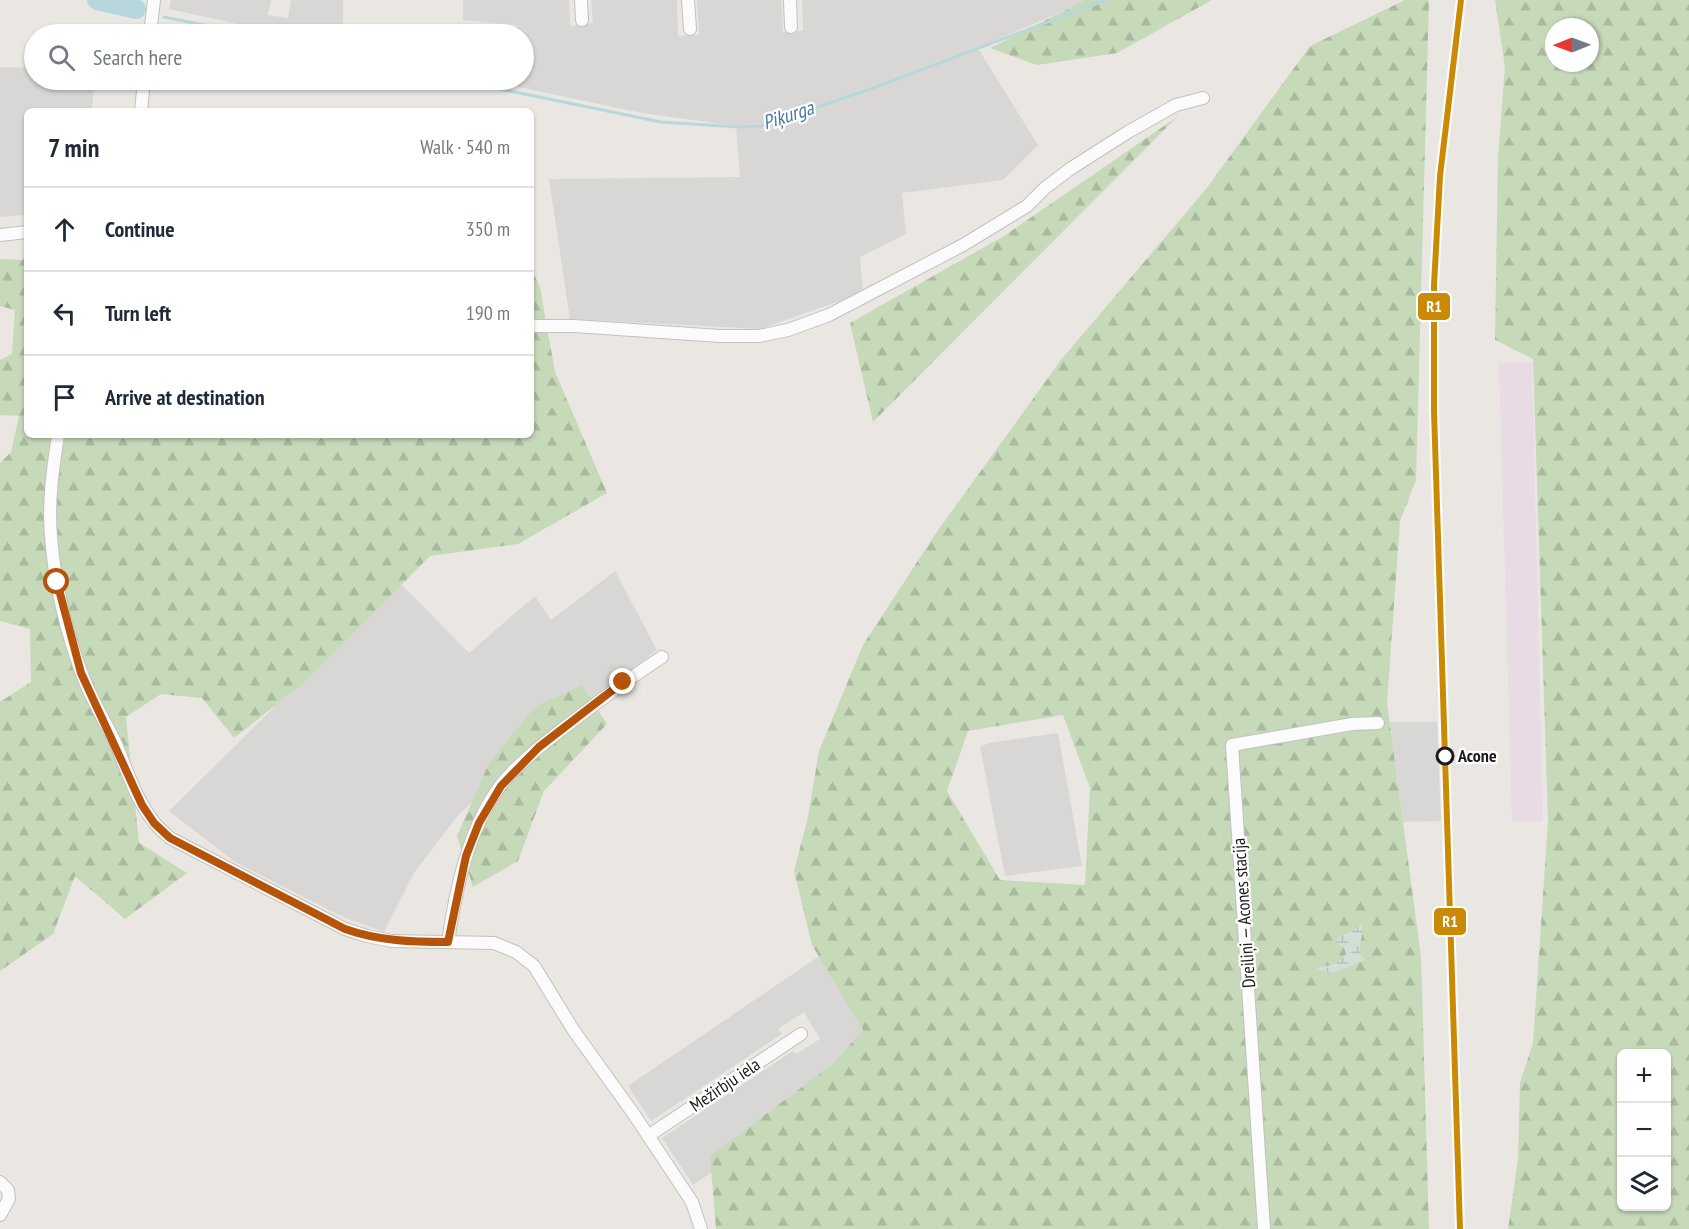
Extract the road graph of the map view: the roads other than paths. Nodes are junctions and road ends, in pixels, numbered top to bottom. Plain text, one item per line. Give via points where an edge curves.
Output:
1 (153, 0) edge
2 (580, 0) edge
3 (688, 0) edge
4 (790, 0) edge
5 (582, 21) dead end
6 (151, 24) edge
7 (791, 27) dead end
8 (690, 29) dead end
9 (143, 90) edge
10 (1203, 98) dead end
11 (141, 108) edge
12 (24, 232) edge
13 (0, 235) edge
14 (534, 326) edge
15 (58, 438) edge
16 (662, 657) dead end
17 (1378, 723) dead end
18 (448, 942) junction
19 (801, 1034) dead end
20 (648, 1136) junction
21 (0, 1182) edge
22 (0, 1215) edge
23 (701, 1229) edge
24 (1264, 1229) edge

1 - 6 street
2 - 5 street
3 - 8 street
4 - 7 street
9 - 11 street
10 - 14 street via 1176,105 1128,132 1070,169 1027,206 963,245 830,315 788,330 759,336 720,336
12 - 13 street
15 - 18 street via 51,535 57,582 72,642 94,704 154,823 170,838 345,929 392,941
16 - 18 street via 539,747 501,786 479,823 466,856
17 - 24 street, Dreiliņi — Acones stacija via 1232,745
18 - 20 street via 494,943 516,952 534,966
19 - 20 street, Mežirbju iela
20 - 23 street via 692,1202
21 - 22 street via 8,1190 9,1199

